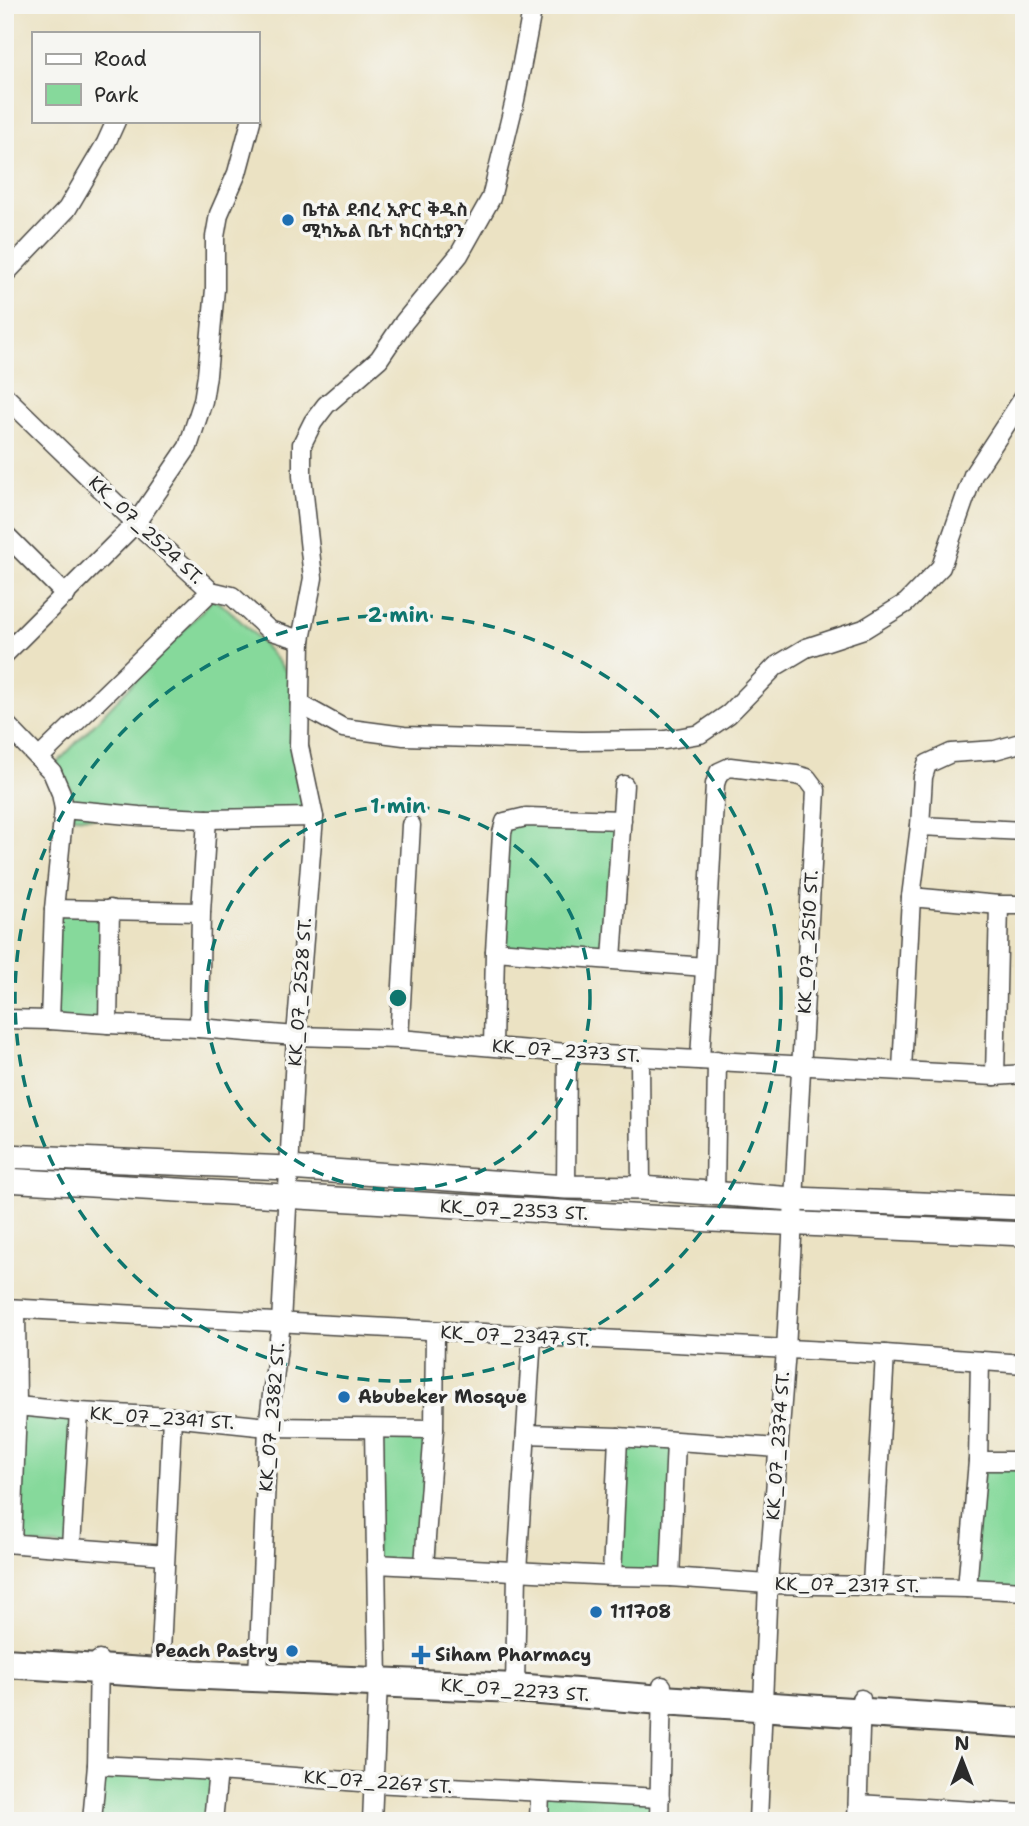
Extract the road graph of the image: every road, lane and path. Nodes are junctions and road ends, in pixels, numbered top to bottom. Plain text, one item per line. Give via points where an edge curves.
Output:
1 (533, 5) edge
2 (116, 122) edge
3 (251, 122) edge
4 (5, 274) edge
5 (1024, 397) edge
6 (8, 404) edge
7 (136, 523) junction
8 (5, 534) edge
9 (211, 591) junction
10 (65, 595) junction
11 (301, 640) junction
12 (5, 654) edge
13 (300, 704) junction
14 (5, 723) edge
15 (1024, 742) edge
16 (39, 758) junction
17 (624, 785) dead end
18 (64, 809) junction
19 (314, 817) junction
20 (207, 819) junction
21 (622, 820) junction
22 (411, 825) dead end
23 (920, 826) junction
24 (1024, 831) edge
25 (911, 897) junction
26 (999, 905) junction
27 (1024, 905) edge
28 (54, 909) junction
29 (110, 909) junction
30 (201, 912) junction
31 (495, 951) junction
32 (612, 959) junction
33 (705, 967) junction
34 (5, 1019) edge
35 (50, 1020) junction
36 (108, 1024) junction
37 (199, 1028) junction
38 (296, 1036) junction
39 (399, 1039) junction
40 (493, 1046) junction
41 (567, 1053) junction
42 (640, 1056) junction
43 (709, 1060) junction
44 (802, 1066) junction
45 (902, 1070) junction
46 (1024, 1074) edge
47 (995, 1076) junction
48 (5, 1156) edge
49 (288, 1168) junction
50 (5, 1180) edge
51 (566, 1187) junction
52 (641, 1188) junction
53 (715, 1193) junction
54 (287, 1197) junction
55 (794, 1199) junction
56 (1024, 1208) edge
57 (792, 1225) junction
58 (1024, 1234) edge
59 (11, 1309) edge
60 (281, 1323) junction
61 (435, 1331) junction
62 (532, 1337) junction
63 (786, 1350) junction
64 (885, 1354) junction
65 (980, 1361) junction
66 (1024, 1364) edge
67 (16, 1406) junction
68 (79, 1412) junction
69 (173, 1417) junction
70 (268, 1427) junction
71 (374, 1429) junction
72 (434, 1429) junction
73 (526, 1434) junction
74 (618, 1437) junction
75 (676, 1442) junction
76 (778, 1448) junction
77 (978, 1461) junction
78 (1024, 1461) edge
79 (8, 1543) edge
80 (71, 1547) junction
81 (165, 1555) junction
82 (376, 1564) junction
83 (424, 1565) junction
84 (517, 1571) junction
85 (612, 1576) junction
86 (670, 1577) junction
87 (768, 1584) junction
88 (872, 1585) junction
89 (967, 1588) junction
90 (1024, 1591) edge
91 (5, 1653) edge
92 (99, 1662) junction
93 (5, 1663) edge
94 (160, 1667) junction
95 (258, 1671) junction
96 (378, 1675) junction
97 (516, 1682) junction
98 (662, 1693) junction
99 (764, 1700) junction
100 (861, 1706) junction
101 (1024, 1709) edge
102 (1024, 1723) edge
103 (97, 1765) junction
104 (218, 1771) junction
105 (373, 1783) junction
106 (540, 1792) junction
107 (660, 1798) junction
108 (858, 1812) edge
109 (1024, 1814) edge
110 (954, 1816) edge
111 (92, 1821) edge
112 (212, 1821) edge
113 (372, 1821) edge
114 (539, 1821) edge
115 (659, 1821) edge
116 (758, 1821) edge

1 - 11 street, KK_07_2528 ST. via 491,198 459,255 379,359 326,405 302,444 313,579
2 - 4 street via 66,209
3 - 7 street via 215,237 215,289 203,401 187,447
5 - 13 street via 973,475 942,567 906,603 864,629 806,648 776,666 729,714 700,734 665,740 582,741 404,736 343,728
6 - 7 street, KK_07_2524 ST.
7 - 9 street, KK_07_2524 ST.
7 - 10 street
8 - 10 street
9 - 11 street, KK_07_2524 ST. via 232,596 270,630
9 - 16 street
10 - 12 street
11 - 13 street, KK_07_2528 ST.
13 - 19 street, KK_07_2528 ST. via 299,746
14 - 16 street
15 - 23 street via 995,750 951,753 927,764
16 - 18 street via 52,772
17 - 21 street
18 - 20 street
18 - 28 street
19 - 20 street
19 - 38 street, KK_07_2528 ST.
20 - 30 street
21 - 31 street via 526,817 505,822
21 - 32 street
22 - 39 street
23 - 24 street
23 - 25 street
25 - 26 street
25 - 45 street
26 - 27 street
26 - 47 street
28 - 29 street
28 - 35 street
29 - 30 street
29 - 36 street
30 - 37 street
31 - 32 street
31 - 40 street
32 - 33 street
33 - 43 street
33 - 44 street, KK_07_2510 ST. via 719,772 730,767 807,778 816,790
34 - 35 street, KK_07_2373 ST.
35 - 36 street, KK_07_2373 ST.
36 - 37 street, KK_07_2373 ST.
37 - 38 street, KK_07_2373 ST.
38 - 39 street, KK_07_2373 ST.
38 - 49 street, KK_07_2528 ST.
39 - 40 street, KK_07_2373 ST.
40 - 41 street, KK_07_2373 ST.
41 - 42 street, KK_07_2373 ST.
41 - 51 street
42 - 43 street, KK_07_2373 ST.
42 - 52 street
43 - 44 street, KK_07_2373 ST.
43 - 53 street
44 - 45 street, KK_07_2373 ST.
44 - 55 street, KK_07_2510 ST.
45 - 47 street, KK_07_2373 ST.
46 - 47 street, KK_07_2373 ST.
48 - 49 street, KK_07_2353 ST.
49 - 51 street, KK_07_2353 ST.
49 - 54 street, KK_07_2382 ST.
50 - 54 street, KK_07_2353 ST.
51 - 52 street, KK_07_2353 ST.
52 - 53 street, KK_07_2353 ST.
53 - 55 street, KK_07_2353 ST.
54 - 57 street, KK_07_2353 ST.
54 - 60 street, KK_07_2382 ST.
55 - 56 street, KK_07_2353 ST.
55 - 57 street, KK_07_2374 ST.
57 - 58 street, KK_07_2353 ST.
57 - 63 street, KK_07_2374 ST.
59 - 60 street, KK_07_2347 ST.
59 - 67 street
60 - 61 street, KK_07_2347 ST.
60 - 70 street, KK_07_2382 ST.
61 - 62 street, KK_07_2347 ST.
61 - 72 street
62 - 63 street, KK_07_2347 ST.
62 - 73 street
63 - 64 street, KK_07_2347 ST.
63 - 76 street, KK_07_2374 ST.
64 - 65 street, KK_07_2347 ST.
64 - 88 street
65 - 66 street, KK_07_2347 ST.
65 - 77 street
67 - 68 street, KK_07_2341 ST.
67 - 79 street
68 - 69 street, KK_07_2341 ST.
68 - 80 street
69 - 70 street, KK_07_2341 ST.
69 - 81 street
70 - 71 street, KK_07_2341 ST.
70 - 95 street, KK_07_2382 ST.
71 - 72 street, KK_07_2341 ST.
71 - 82 street
72 - 83 street
73 - 74 street
73 - 84 street
74 - 75 street
74 - 85 street
75 - 76 street
75 - 86 street
76 - 87 street, KK_07_2374 ST.
77 - 78 street
77 - 89 street
79 - 80 street
80 - 81 street
81 - 94 street
82 - 83 street, KK_07_2317 ST.
82 - 96 street
83 - 84 street, KK_07_2317 ST.
84 - 85 street, KK_07_2317 ST.
84 - 97 street
85 - 86 street, KK_07_2317 ST.
86 - 87 street, KK_07_2317 ST.
87 - 88 street, KK_07_2317 ST.
87 - 99 street, KK_07_2374 ST.
88 - 89 street, KK_07_2317 ST.
89 - 90 street, KK_07_2317 ST.
91 - 92 main road, KK_07_2273 ST.
92 - 93 main road, KK_07_2273 ST.
92 - 94 main road, KK_07_2273 ST.
92 - 103 street
94 - 95 main road, KK_07_2273 ST.
95 - 96 main road, KK_07_2273 ST.
96 - 97 main road, KK_07_2273 ST.
96 - 105 street
97 - 98 main road, KK_07_2273 ST.
98 - 99 main road, KK_07_2273 ST.
98 - 107 street
99 - 100 main road, KK_07_2273 ST.
99 - 116 street, KK_07_2374 ST.
100 - 101 main road, KK_07_2273 ST.
100 - 102 main road, KK_07_2273 ST.
100 - 108 street
103 - 104 street, KK_07_2267 ST.
103 - 111 street
104 - 105 street, KK_07_2267 ST.
104 - 112 street
105 - 106 street, KK_07_2267 ST.
105 - 113 street
106 - 107 street, KK_07_2267 ST.
106 - 114 street
107 - 115 street
108 - 110 street
109 - 110 street

